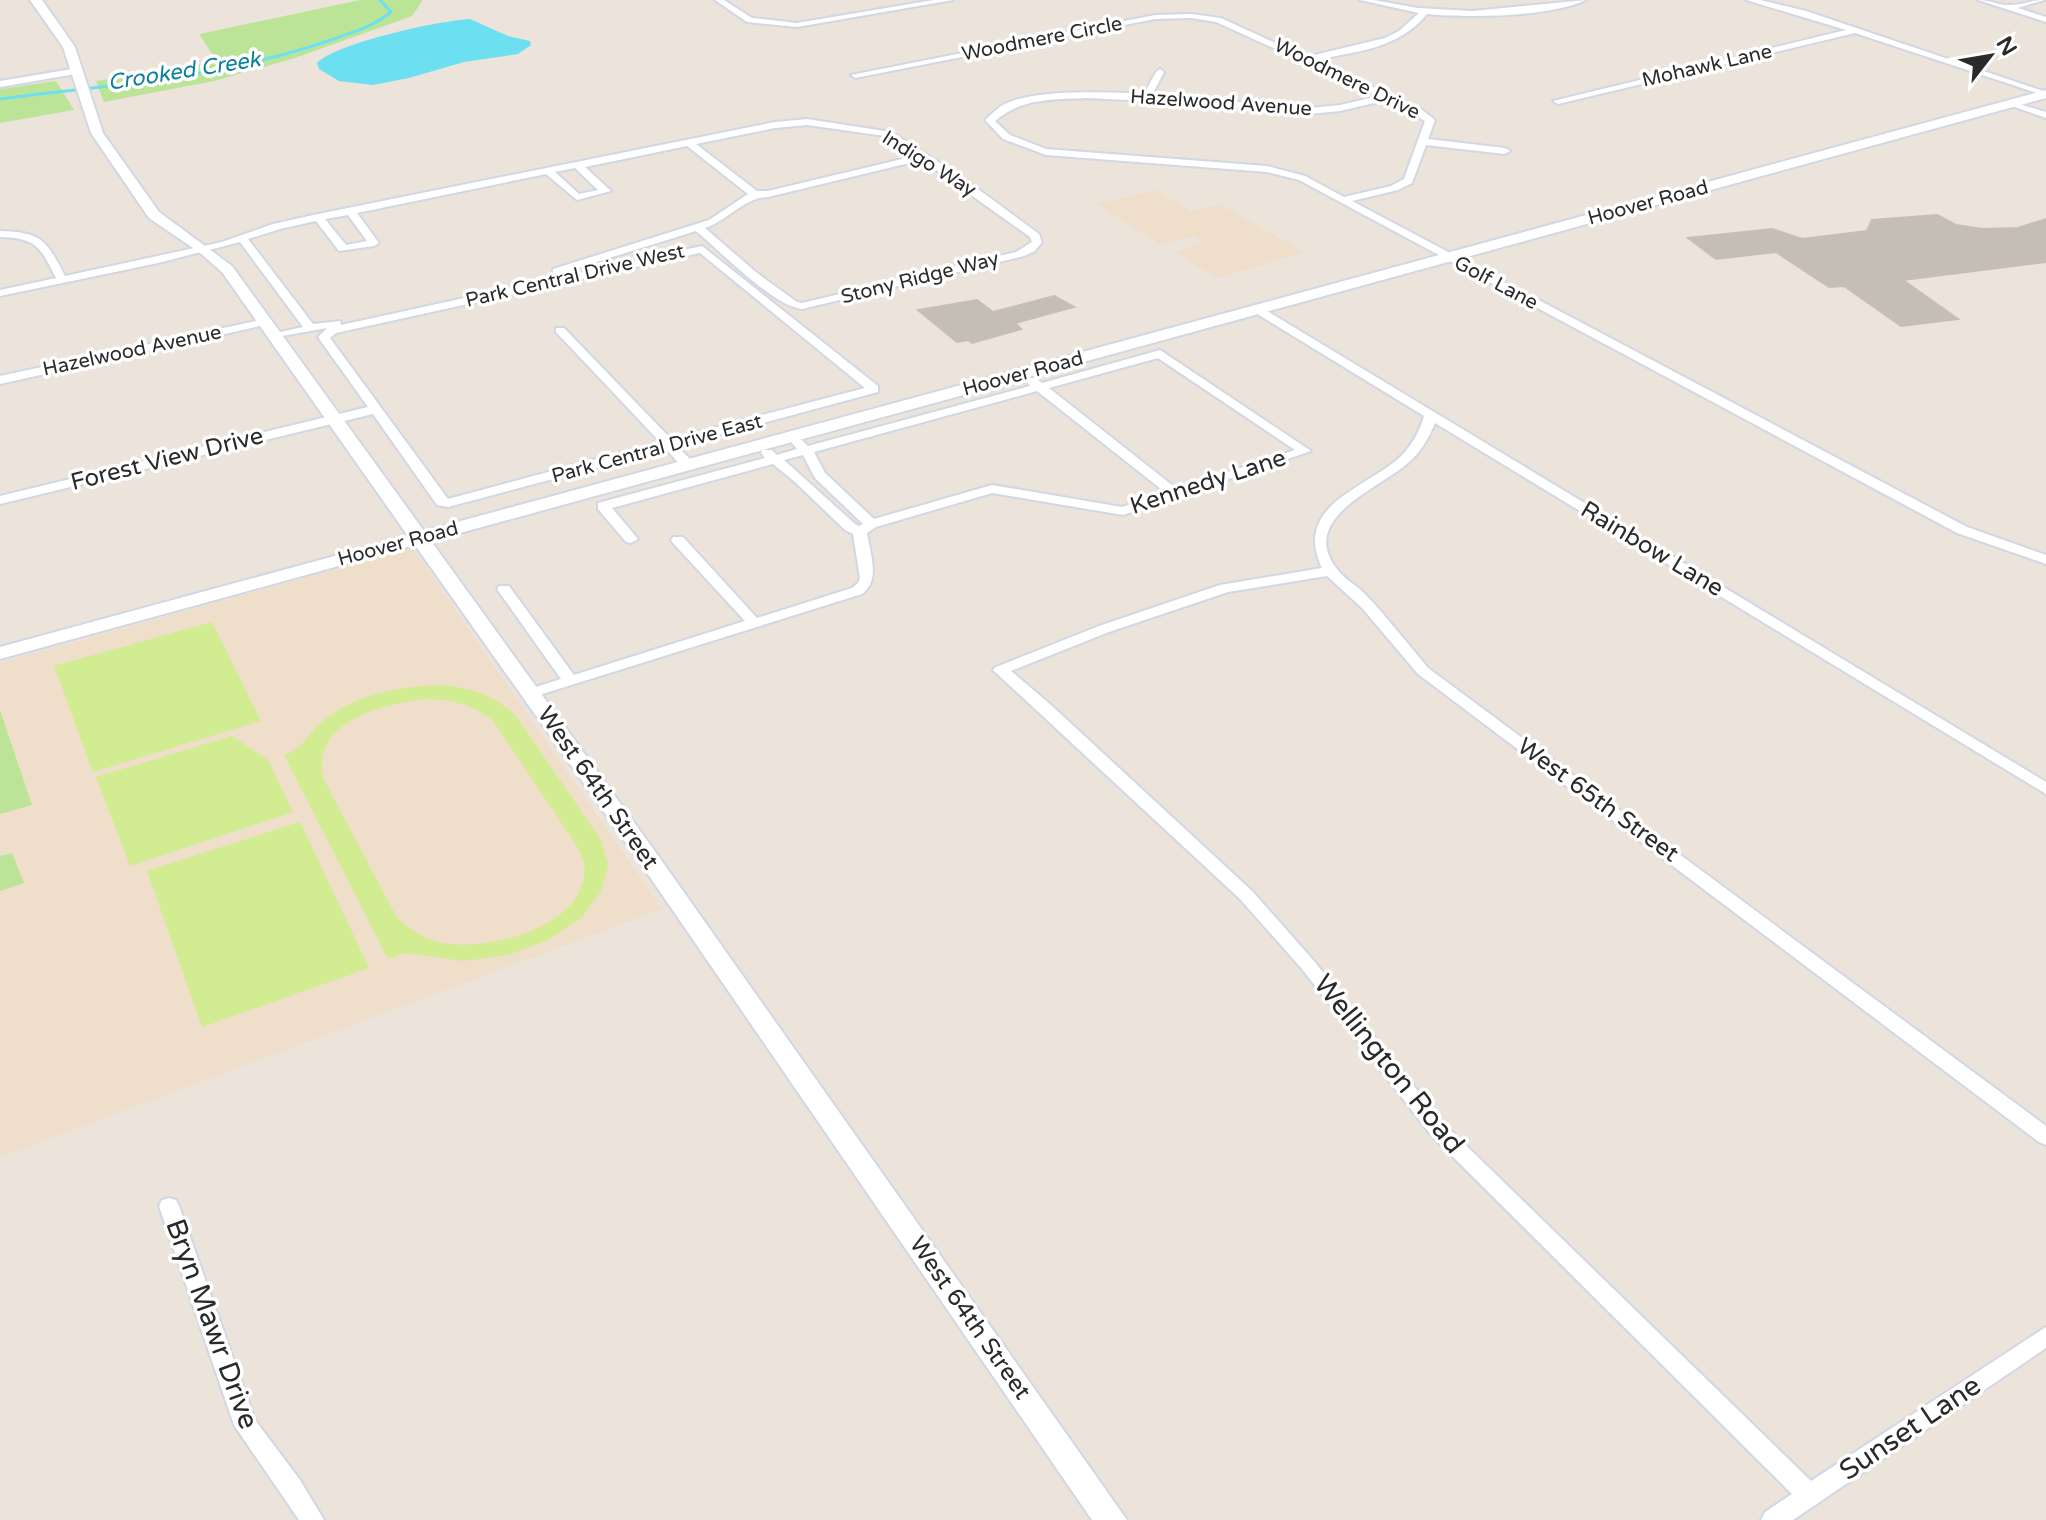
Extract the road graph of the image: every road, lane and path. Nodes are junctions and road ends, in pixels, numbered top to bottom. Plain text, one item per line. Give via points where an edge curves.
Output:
1 (36, 0) edge
2 (719, 0) edge
3 (872, 0) edge
4 (949, 0) edge
5 (1364, 0) edge
6 (1582, 0) edge
7 (1750, 0) edge
8 (1982, 0) edge
9 (2040, 0) edge
10 (2009, 8) junction
11 (891, 11) junction
12 (1425, 11) junction
13 (2046, 20) edge
14 (1230, 24) joint
15 (1855, 30) junction
16 (1307, 59) junction
17 (1160, 72) dead end
18 (855, 75) dead end
19 (81, 82) junction
20 (0, 84) edge
21 (2045, 94) edge
22 (1052, 95) joint
23 (1388, 97) junction
24 (1146, 98) junction
25 (1558, 101) dead end
26 (2012, 103) junction
27 (2046, 115) edge
28 (688, 142) junction
29 (1425, 142) junction
30 (1505, 151) dead end
31 (923, 157) junction
32 (577, 165) junction
33 (548, 171) junction
34 (755, 194) junction
35 (1343, 200) junction
36 (350, 211) junction
37 (318, 217) junction
38 (697, 226) junction
39 (0, 234) edge
40 (242, 238) junction
41 (1037, 244) joint
42 (204, 249) junction
43 (1448, 257) junction
44 (62, 280) junction
45 (0, 293) edge
46 (1258, 310) junction
47 (265, 322) junction
48 (310, 328) junction
49 (560, 330) dead end
50 (275, 336) junction
51 (1023, 374) junction
52 (0, 380) edge
53 (1038, 385) junction
54 (874, 389) joint
55 (377, 409) junction
56 (1431, 415) junction
57 (334, 419) junction
58 (792, 437) junction
59 (670, 446) junction
60 (760, 446) junction
61 (805, 450) junction
62 (1305, 451) joint
63 (773, 458) junction
64 (689, 466) junction
65 (1176, 494) junction
66 (0, 500) edge
67 (866, 528) junction
68 (421, 538) junction
69 (631, 539) dead end
70 (678, 540) dead end
71 (2046, 560) edge
72 (1330, 571) junction
73 (504, 589) dead end
74 (754, 623) junction
75 (0, 653) edge
76 (570, 680) junction
77 (531, 693) junction
78 (2046, 789) edge
79 (2046, 1137) edge
80 (169, 1206) dead end
81 (2046, 1336) edge
82 (1809, 1495) junction
83 (312, 1520) edge
84 (1111, 1520) edge
85 (1773, 1520) edge

1 - 19 street, West 64th Street via 69,47
2 - 11 street via 750,20 807,25
3 - 11 street
4 - 11 street
5 - 12 street
6 - 12 street via 1505,14
7 - 15 street
8 - 10 street
9 - 10 street
10 - 13 street
12 - 16 street via 1415,26 1394,38
14 - 16 street, Woodmere Drive
14 - 18 street, Woodmere Circle via 1195,16 1155,17
15 - 21 street
15 - 25 street, Mohawk Lane
16 - 23 street, Woodmere Drive
17 - 24 street
19 - 20 street
19 - 42 street, West 64th Street via 97,133 154,215
21 - 26 street, Hoover Road
22 - 24 street, Hazelwood Avenue
22 - 35 street, Golf Lane via 1005,106 990,121 1024,146 1042,151 1276,170
23 - 24 street, Hazelwood Avenue via 1314,111
23 - 29 street, Woodmere Drive via 1430,120
26 - 27 street
26 - 43 street, Hoover Road
28 - 31 street, Indigo Way via 802,122 884,132
28 - 32 street
28 - 34 street
29 - 30 street
29 - 35 street, Woodmere Drive via 1405,183
31 - 34 street
31 - 41 street, Indigo Way via 1035,236
32 - 33 street
32 - 33 street via 606,191 577,197
33 - 36 street
34 - 38 street via 721,218
35 - 43 street, Golf Lane
36 - 37 street
36 - 37 street via 374,241 346,249
37 - 40 street
38 - 41 street, Stony Ridge Way via 799,306 1020,254
38 - 48 street via 541,276
39 - 44 street via 35,236
40 - 42 street
40 - 48 street
42 - 44 street
42 - 47 street, West 64th Street via 227,269
43 - 46 street, Hoover Road
43 - 71 street, Golf Lane via 1962,530
44 - 45 street
46 - 51 street, Hoover Road
46 - 56 street, Rainbow Lane
47 - 50 street, West 64th Street
47 - 52 street, Hazelwood Avenue
48 - 50 street
49 - 59 street
50 - 57 street, West 64th Street
51 - 53 street
51 - 58 street, Hoover Road
53 - 61 street, Hoover Road
53 - 62 street, Hoover Road via 1160,354
53 - 65 street
54 - 55 street, Park Central Drive West via 702,249 326,333
54 - 59 street, Park Central Drive East
55 - 57 street, Forest View Drive
55 - 59 street, Park Central Drive East via 448,503
56 - 72 street via 1423,439 1402,461 1331,510 1321,545
56 - 78 street, Rainbow Lane
57 - 66 street, Forest View Drive
57 - 68 street, West 64th Street
58 - 60 street, Hoover Road
58 - 61 street
59 - 64 street
60 - 63 street
60 - 64 street, Hoover Road
61 - 63 street, Hoover Road
61 - 67 street
62 - 65 street, Kennedy Lane
63 - 67 street via 850,527
63 - 69 street, Hoover Road via 603,506
64 - 68 street, Hoover Road
65 - 67 street, Kennedy Lane via 1123,511 992,489
67 - 74 street via 865,585
68 - 75 street, Hoover Road
68 - 77 street, West 64th Street
70 - 74 street
72 - 79 street, West 65th Street via 1358,595 1423,671
72 - 82 street, Wellington Road via 1225,588 1001,670 1246,895 1438,1130
73 - 76 street, West 64th Street
74 - 76 street
76 - 77 street
77 - 84 street, West 64th Street
80 - 83 street, Bryn Mawr Drive via 245,1425
81 - 82 street, Sunset Lane
82 - 85 street, Sunset Lane

